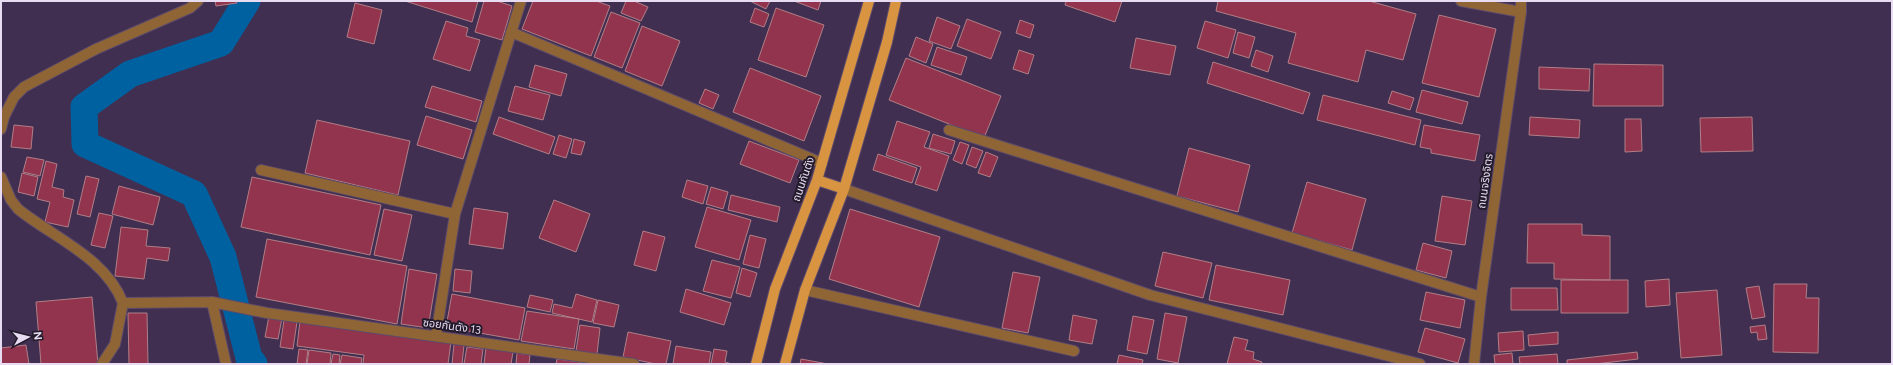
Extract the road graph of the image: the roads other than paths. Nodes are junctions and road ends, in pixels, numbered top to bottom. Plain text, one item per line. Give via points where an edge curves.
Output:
1 (198, 1) edge
2 (521, 1) edge
3 (870, 1) edge
4 (896, 1) edge
5 (1461, 1) edge
6 (1521, 1) edge
7 (1521, 12) junction
8 (511, 32) junction
9 (1, 129) edge
10 (949, 130) dead end
11 (822, 163) junction
12 (261, 170) dead end
13 (1, 177) edge
14 (817, 180) junction
15 (844, 189) junction
16 (456, 214) junction
17 (805, 290) junction
18 (1481, 297) junction
19 (212, 302) junction
20 (123, 303) junction
21 (436, 336) junction
22 (1074, 351) dead end
23 (102, 364) edge
24 (226, 364) edge
25 (634, 364) edge
26 (756, 364) edge
27 (785, 364) edge
28 (1420, 364) edge
29 (1474, 364) edge

1 - 9 street via 190,8 96,49 24,87 14,96
2 - 8 street
3 - 11 main road, ถนนกันตัง
4 - 15 main road via 887,42
5 - 7 street
6 - 7 street, ถนนจริงจิตร
7 - 18 street, ถนนจริงจิตร
8 - 11 street
8 - 16 street
10 - 18 street
11 - 14 main road, ถนนกันตัง
12 - 16 street
13 - 20 street via 18,209 80,250 118,289
14 - 15 main road
14 - 26 main road, ถนนกันตัง via 775,289
15 - 17 main road
15 - 28 street via 1150,295
16 - 21 street
17 - 22 street
17 - 27 main road
18 - 29 street, ถนนจริงจิตร
19 - 20 street, ซอยกันตัง 13
19 - 21 street, ซอยกันตัง 13 via 267,313
19 - 24 street
20 - 23 street via 115,344
21 - 25 street, ซอยกันตัง 13

